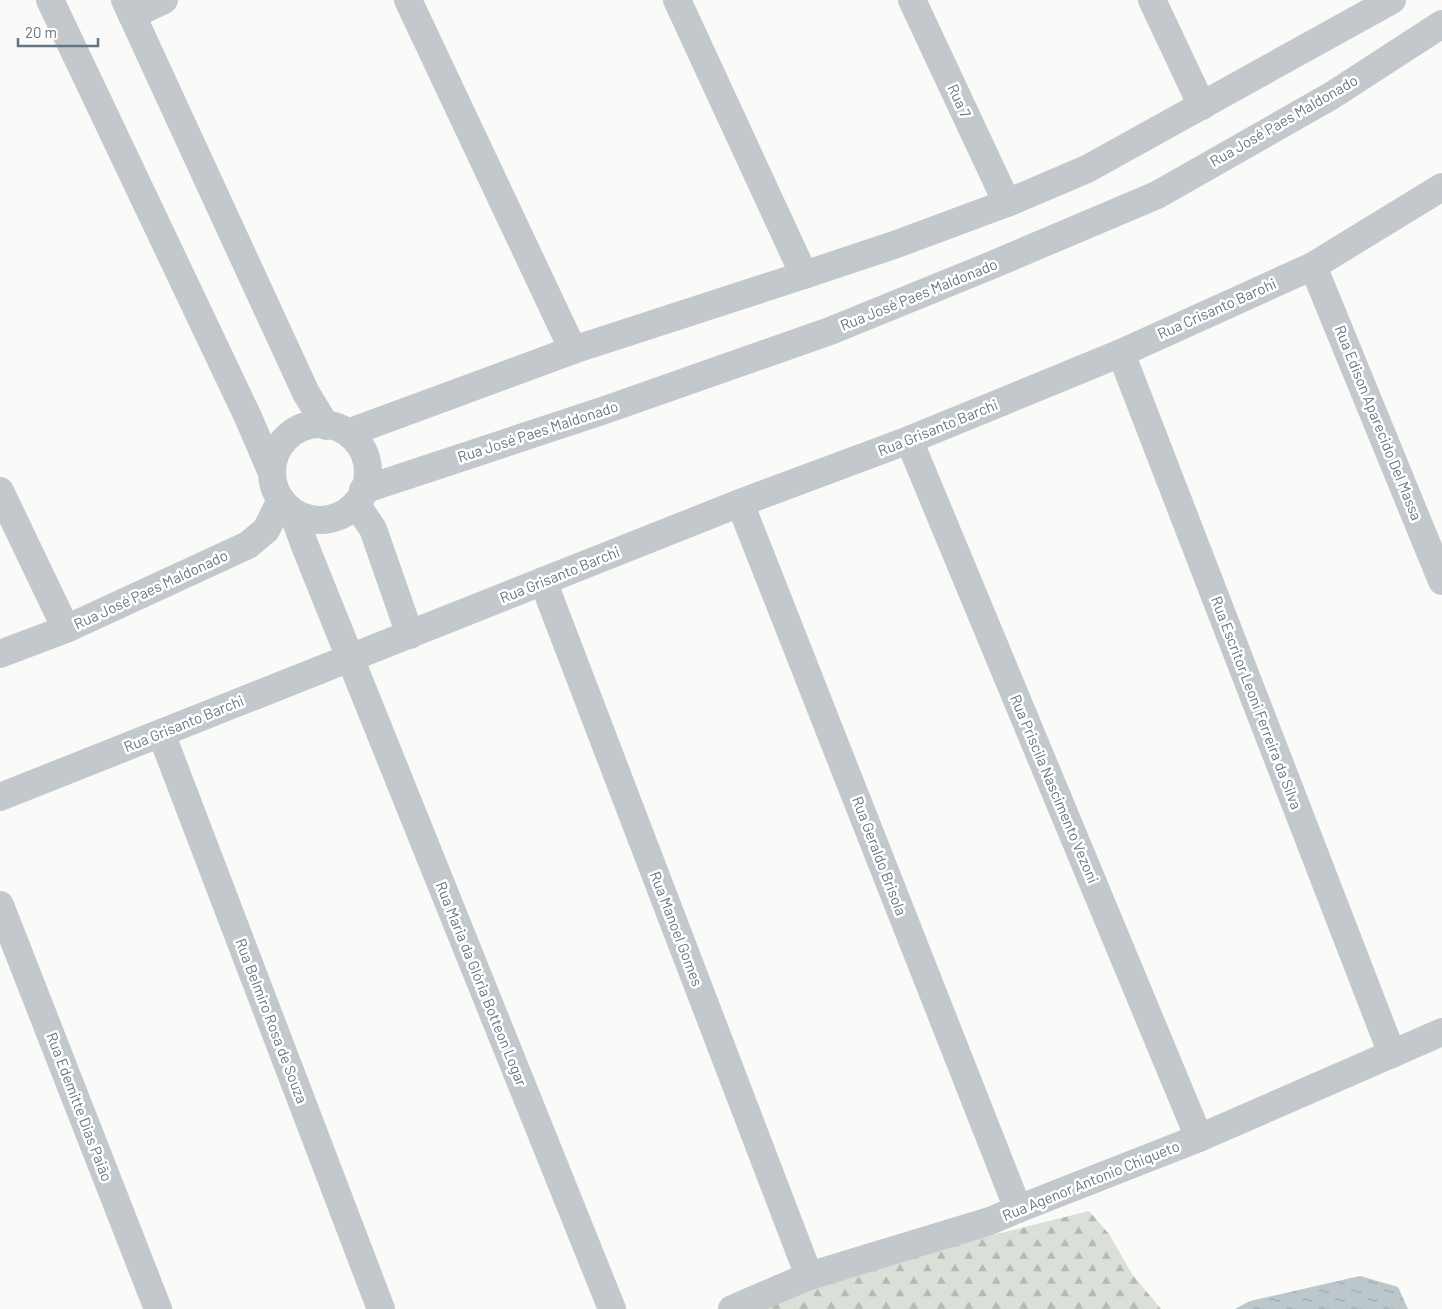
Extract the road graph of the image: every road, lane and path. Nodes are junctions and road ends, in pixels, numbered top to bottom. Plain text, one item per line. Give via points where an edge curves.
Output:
1 (50, 0) edge
2 (164, 0) edge
3 (408, 0) edge
4 (677, 0) edge
5 (912, 0) edge
6 (1152, 0) edge
7 (1392, 0) edge
8 (128, 7) edge
9 (1442, 24) edge
10 (1202, 106) junction
11 (1442, 187) edge
12 (1006, 203) junction
13 (1313, 266) junction
14 (804, 275) junction
15 (573, 350) junction
16 (1121, 353) junction
17 (337, 429) junction
18 (909, 440) junction
19 (272, 473) junction
20 (0, 491) edge
21 (360, 497) junction
22 (740, 503) junction
23 (287, 506) junction
24 (543, 581) junction
25 (1442, 581) edge
26 (66, 629) junction
27 (410, 635) junction
28 (0, 654) edge
29 (350, 658) junction
30 (161, 733) junction
31 (0, 797) edge
32 (0, 905) edge
33 (1442, 1032) edge
34 (1392, 1054) junction
35 (1199, 1138) junction
36 (1018, 1209) junction
37 (809, 1276) junction
38 (158, 1309) edge
39 (381, 1309) edge
40 (612, 1309) edge
41 (732, 1309) edge

1 - 19 street
2 - 8 street
3 - 15 street
4 - 14 street
5 - 12 street, Rua 7
6 - 10 street
7 - 10 street
8 - 17 street via 306,393
9 - 21 street, Rua José Paes Maldonado via 1331,96 1157,195 830,331
10 - 12 street via 1087,169
11 - 13 street
12 - 14 street
13 - 16 street, Rua Crisanto Barohi
13 - 25 street, Rua Edison Aparecido Del Massa
14 - 15 street
15 - 17 street
16 - 18 street, Rua Grisanto Barchi
16 - 34 street, Rua Escritor Leoni Ferreira da Silva
17 - 19 street via 314,424 290,435 280,445
17 - 21 street via 357,442 363,452 367,479
18 - 22 street, Rua Grisanto Barchi
18 - 35 street, Rua Priscila Nascimento Vezoni
19 - 23 street via 274,488
20 - 26 street
21 - 23 street via 346,513 318,521 304,518
21 - 27 street
22 - 24 street, Rua Grisanto Barchi
22 - 36 street, Rua Geraldo Brisola
23 - 26 street, Rua José Paes Maldonado via 248,545
23 - 29 street, Rua Maria da Glória Botteon Logar
24 - 27 street, Rua Grisanto Barchi
24 - 37 street, Rua Manoel Gomes
26 - 28 street, Rua José Paes Maldonado
27 - 29 street, Rua Grisanto Barchi
29 - 30 street, Rua Grisanto Barchi
29 - 40 street, Rua Maria da Glória Botteon Logar
30 - 31 street, Rua Grisanto Barchi
30 - 39 street, Rua Belmiro Rosa de Souza
32 - 38 street, Rua Edemitte Dias Paião
33 - 34 street, Rua Agenor Antonio Chiqueto
34 - 35 street, Rua Agenor Antonio Chiqueto
35 - 36 street, Rua Agenor Antonio Chiqueto
36 - 37 street, Rua Agenor Antonio Chiqueto via 990,1221
37 - 41 street, Rua Agenor Antonio Chiqueto

